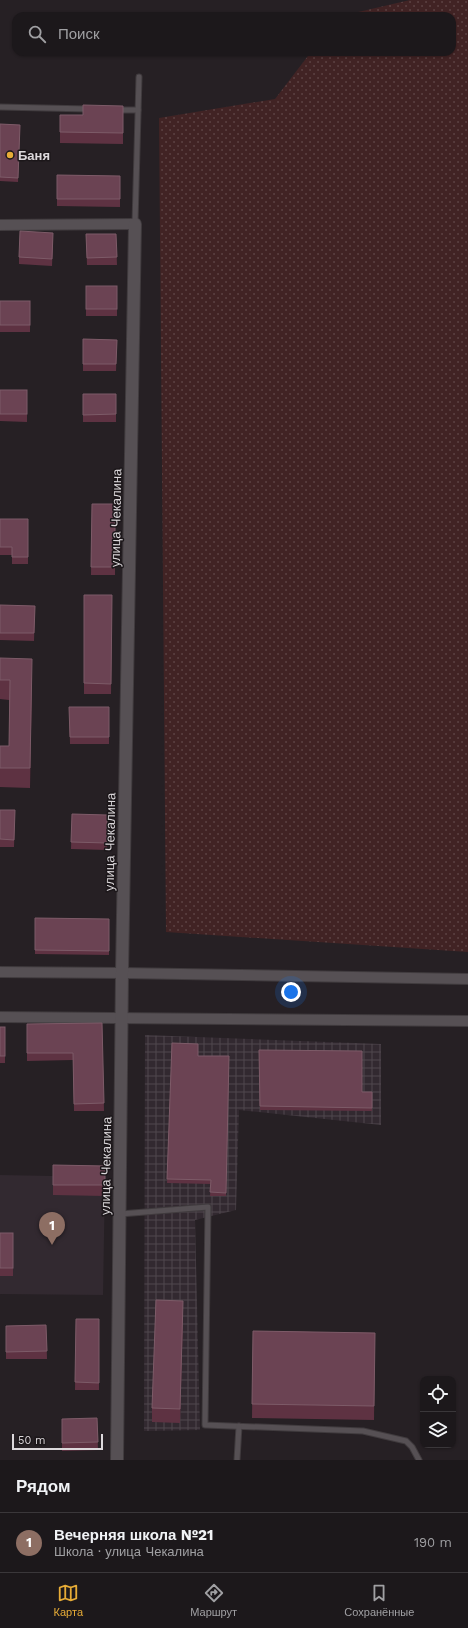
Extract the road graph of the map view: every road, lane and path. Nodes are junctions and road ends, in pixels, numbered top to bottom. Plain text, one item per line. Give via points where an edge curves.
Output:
1 (140, 77) dead end
2 (0, 107) edge
3 (92, 109) edge
4 (108, 109) edge
5 (138, 110) junction
6 (135, 224) junction
7 (0, 225) edge
8 (0, 972) edge
9 (122, 973) junction
10 (468, 979) edge
11 (0, 1017) edge
12 (121, 1018) junction
13 (468, 1021) edge
14 (120, 1214) junction
15 (239, 1426) junction
16 (117, 1460) edge
17 (237, 1460) edge
18 (419, 1460) edge

1 - 5 lane
2 - 3 lane
4 - 5 lane
5 - 6 lane
6 - 7 street
6 - 9 main road, улица Чекалина
8 - 9 street
9 - 10 street
9 - 12 main road, улица Чекалина
11 - 12 street
12 - 13 street
12 - 14 main road, улица Чекалина
14 - 15 lane via 208,1206 205,1425
14 - 16 main road, улица Чекалина
15 - 17 lane
15 - 18 lane via 363,1430 406,1441

